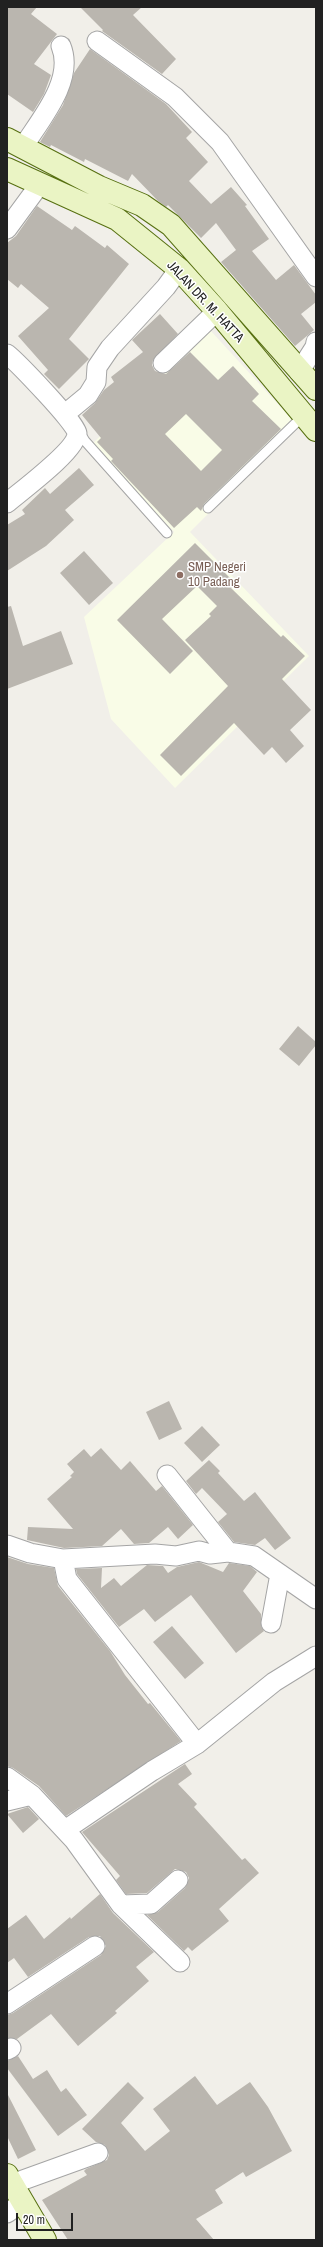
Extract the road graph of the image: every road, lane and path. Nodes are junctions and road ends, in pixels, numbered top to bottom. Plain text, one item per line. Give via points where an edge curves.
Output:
1 (97, 41) dead end
2 (61, 46) dead end
3 (15, 143) edge
4 (7, 169) edge
5 (40, 184) junction
6 (7, 229) edge
7 (179, 269) junction
8 (316, 277) edge
9 (217, 311) junction
10 (316, 342) edge
11 (7, 354) edge
12 (163, 363) dead end
13 (299, 372) junction
14 (316, 388) edge
15 (71, 420) junction
16 (310, 423) edge
17 (10, 495) edge
18 (208, 508) dead end
19 (167, 533) dead end
20 (167, 1475) dead end
21 (7, 1545) edge
22 (228, 1552) junction
23 (64, 1559) junction
24 (280, 1574) junction
25 (316, 1599) edge
26 (272, 1623) dead end
27 (316, 1656) edge
28 (197, 1744) junction
29 (7, 1777) edge
30 (32, 1795) junction
31 (7, 1801) edge
32 (65, 1830) junction
33 (178, 1880) dead end
34 (121, 1905) junction
35 (95, 1946) dead end
36 (180, 1962) dead end
37 (7, 2004) edge
38 (98, 2153) dead end
39 (10, 2179) edge
40 (15, 2208) edge
41 (45, 2240) edge

1 - 8 street via 175,97 220,142
2 - 3 street via 66,57 61,81 53,98
3 - 13 main road, JALAN DR. M. HATTA via 99,187 142,205 170,225
4 - 5 main road, JALAN DR. M. HATTA
5 - 6 street
5 - 7 main road, JALAN DR. M. HATTA via 117,219
7 - 9 main road, JALAN DR. M. HATTA
7 - 15 street via 166,287 110,348 97,367 96,382
9 - 12 street
9 - 16 main road, JALAN DR. M. HATTA
10 - 13 street
11 - 15 street
13 - 14 main road, JALAN DR. M. HATTA
15 - 17 street via 77,433 71,447
15 - 19 lane via 85,441
16 - 18 lane
20 - 22 street
21 - 23 street via 30,1553
22 - 23 street via 210,1554 199,1551 176,1556 156,1554
22 - 24 street via 254,1556
23 - 28 street via 67,1579
24 - 25 street
24 - 26 street
27 - 28 street via 274,1682
28 - 32 street
29 - 30 street
30 - 31 street
30 - 32 street
32 - 34 street
33 - 34 street via 151,1904
34 - 36 street
35 - 37 street
38 - 39 street
39 - 40 main road
40 - 41 main road

